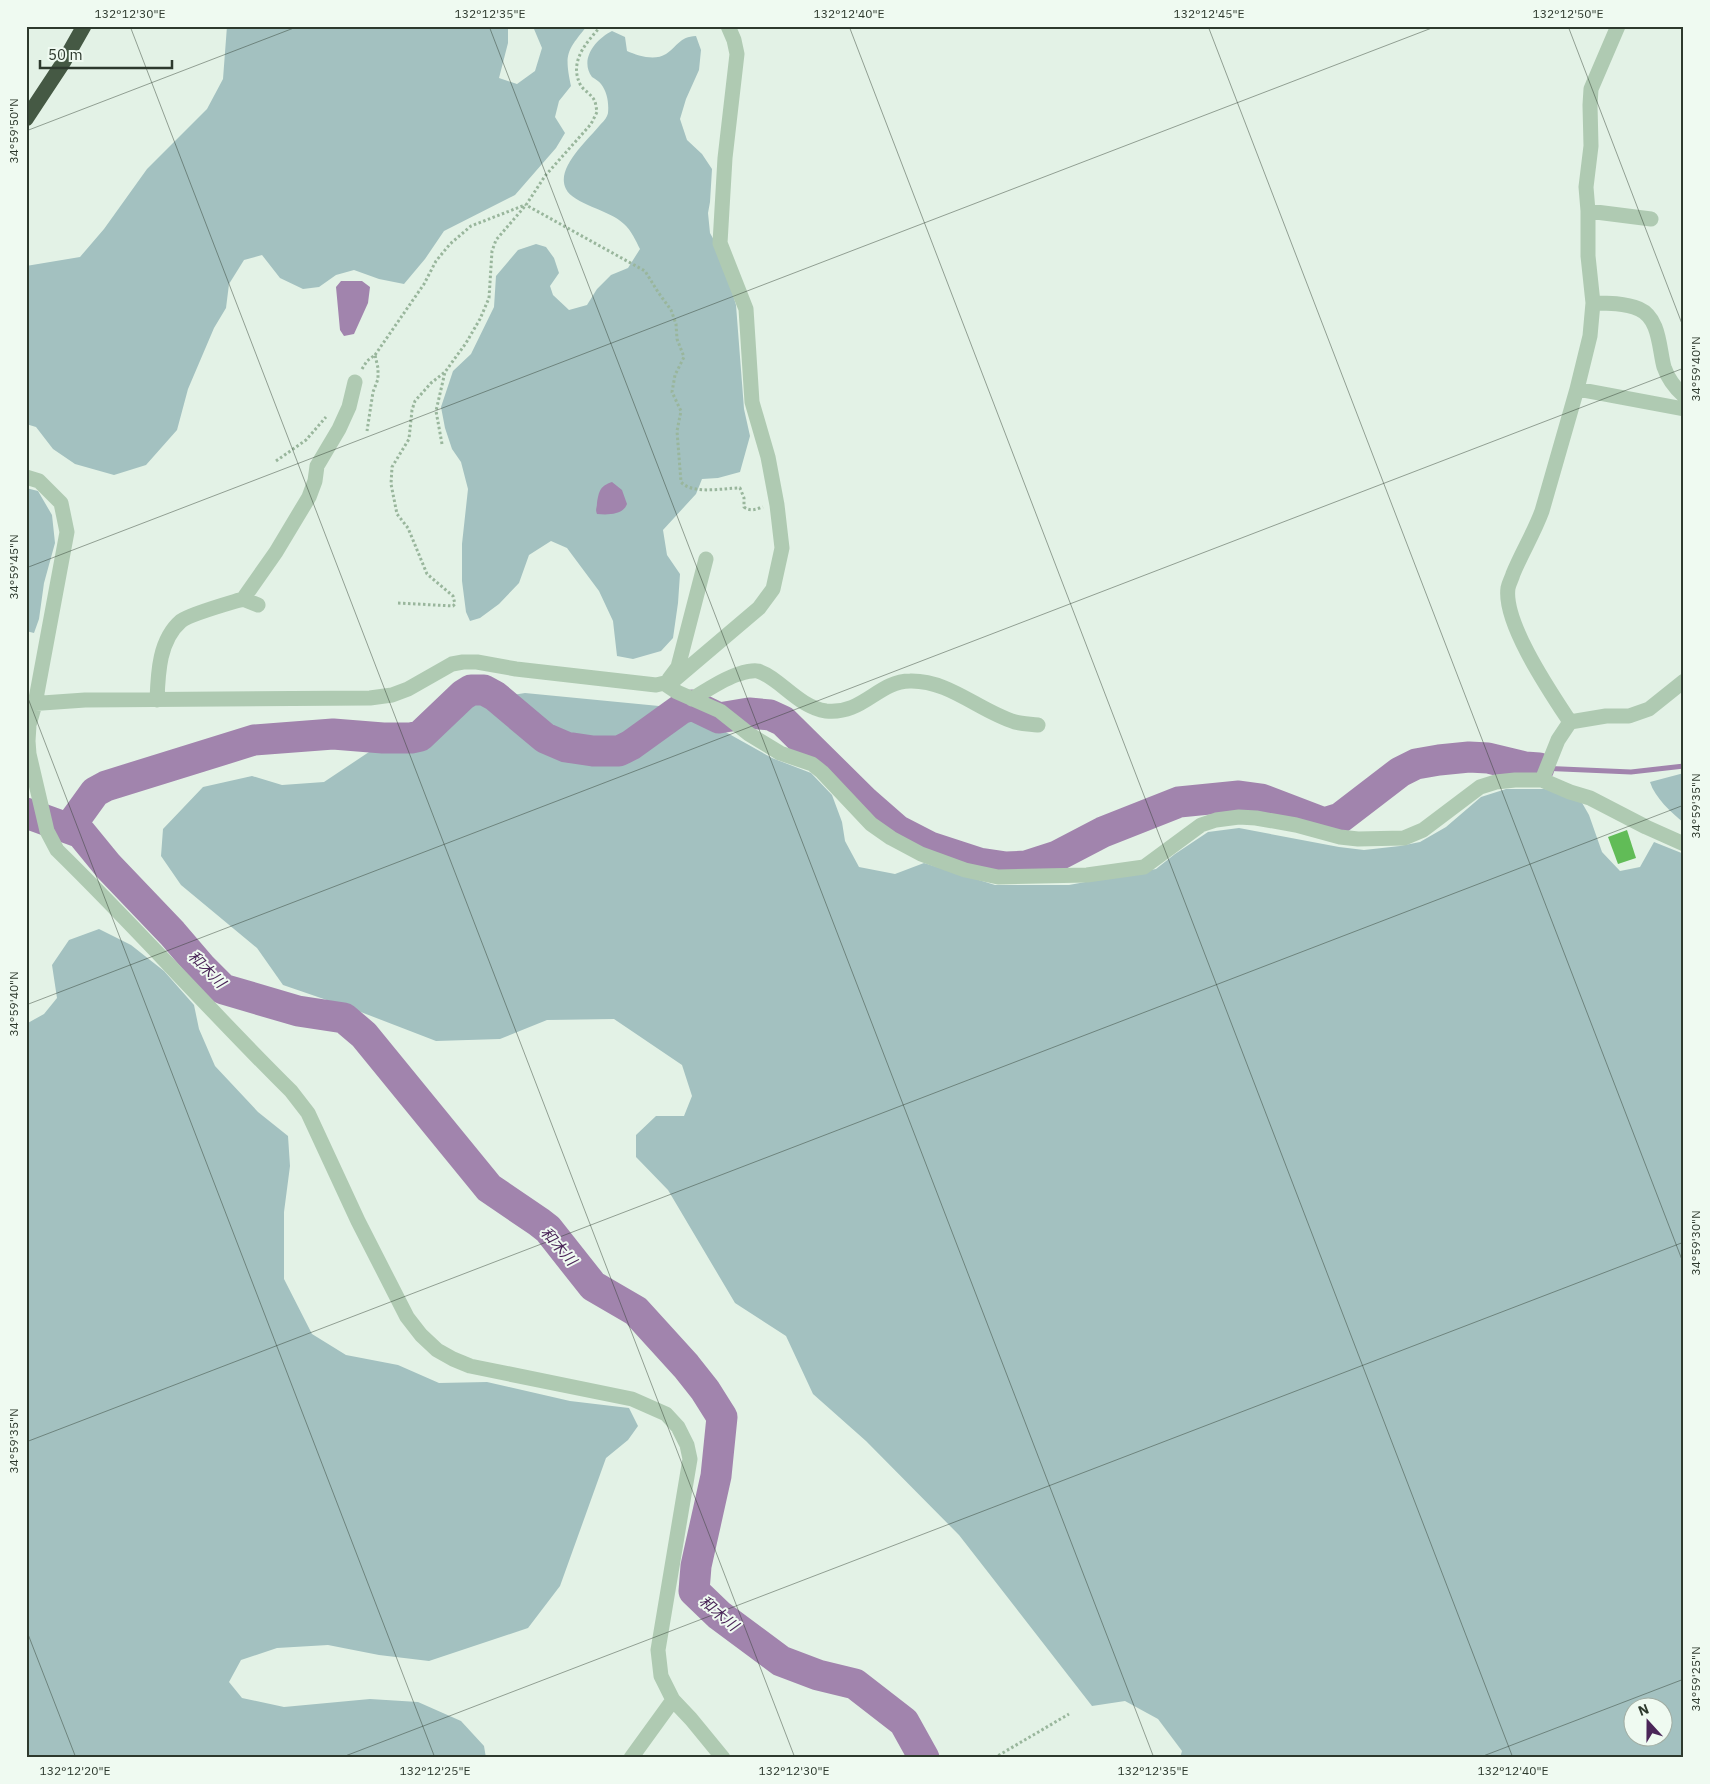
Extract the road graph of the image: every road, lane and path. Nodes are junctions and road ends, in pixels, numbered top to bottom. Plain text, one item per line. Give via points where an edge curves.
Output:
1 (84, 26) edge
2 (602, 26) edge
3 (728, 26) edge
4 (1618, 26) edge
5 (26, 120) edge
6 (526, 204) junction
7 (1588, 211) junction
8 (1651, 219) dead end
9 (1593, 303) junction
10 (375, 355) dead end
11 (445, 372) junction
12 (355, 382) dead end
13 (1577, 389) junction
14 (1684, 396) edge
15 (1684, 409) edge
16 (330, 411) dead end
17 (442, 444) dead end
18 (276, 461) dead end
19 (26, 477) edge
20 (777, 505) junction
21 (706, 559) dead end
22 (242, 598) junction
23 (398, 602) dead end
24 (258, 605) dead end
25 (1684, 681) edge
26 (665, 684) junction
27 (692, 699) junction
28 (157, 700) junction
29 (31, 704) edge
30 (1570, 722) junction
31 (1038, 725) dead end
32 (1543, 778) junction
33 (1684, 844) edge
34 (673, 1700) junction
35 (1069, 1714) dead end
36 (631, 1758) edge
37 (724, 1758) edge
38 (994, 1758) edge

1 - 5 highway
2 - 6 path via 579,54 576,65 581,86 594,99 597,112 591,124 545,176
3 - 20 street via 737,54 720,243 746,309 752,402 768,457
4 - 7 street via 1591,89 1591,146 1586,187
6 - 10 path via 471,226 450,244
6 - 11 path via 496,240 492,251 489,298 480,320
6 - 20 path via 645,271 671,310 684,358 675,375 672,392 681,411 677,431 684,486 703,491 740,488 744,507 748,510
7 - 8 street
7 - 9 street
9 - 13 street via 1590,336
9 - 14 street via 1631,306 1650,316 1667,373
11 - 17 path via 436,410
11 - 23 path via 415,402 409,439 392,467 391,484 397,514 408,528 427,574 454,596 455,604
12 - 22 street via 349,407 317,466 309,497 276,552
13 - 15 street
13 - 30 street via 1542,511 1508,587 1508,606 1523,643
16 - 18 path via 306,440
19 - 29 street via 39,481 61,503 68,532
20 - 26 street via 782,548 773,589 759,608 679,676
21 - 26 street via 678,667
22 - 24 street
22 - 28 street via 182,620 172,632 159,670
25 - 30 street via 1649,709 1629,716
26 - 27 street
26 - 28 street via 646,685 463,662 447,667 408,690 370,698
27 - 31 street via 738,674 756,670 796,698 823,711 840,712 860,705 892,683 909,680 928,682 951,691 1016,722
27 - 32 street via 720,711 780,753 812,764 872,824 891,838 921,854 965,870 998,877 1087,875 1144,866 1201,825 1240,817 1280,822 1340,837 1404,838 1423,830 1480,787 1496,782
28 - 29 street
29 - 34 street via 28,741 51,841 291,1090 308,1113 358,1222 407,1317 422,1335 437,1350 470,1366 632,1399 666,1414 678,1427 690,1459 658,1650 661,1676
30 - 32 street via 1558,740
32 - 33 street
34 - 36 street
34 - 37 street
35 - 38 path

